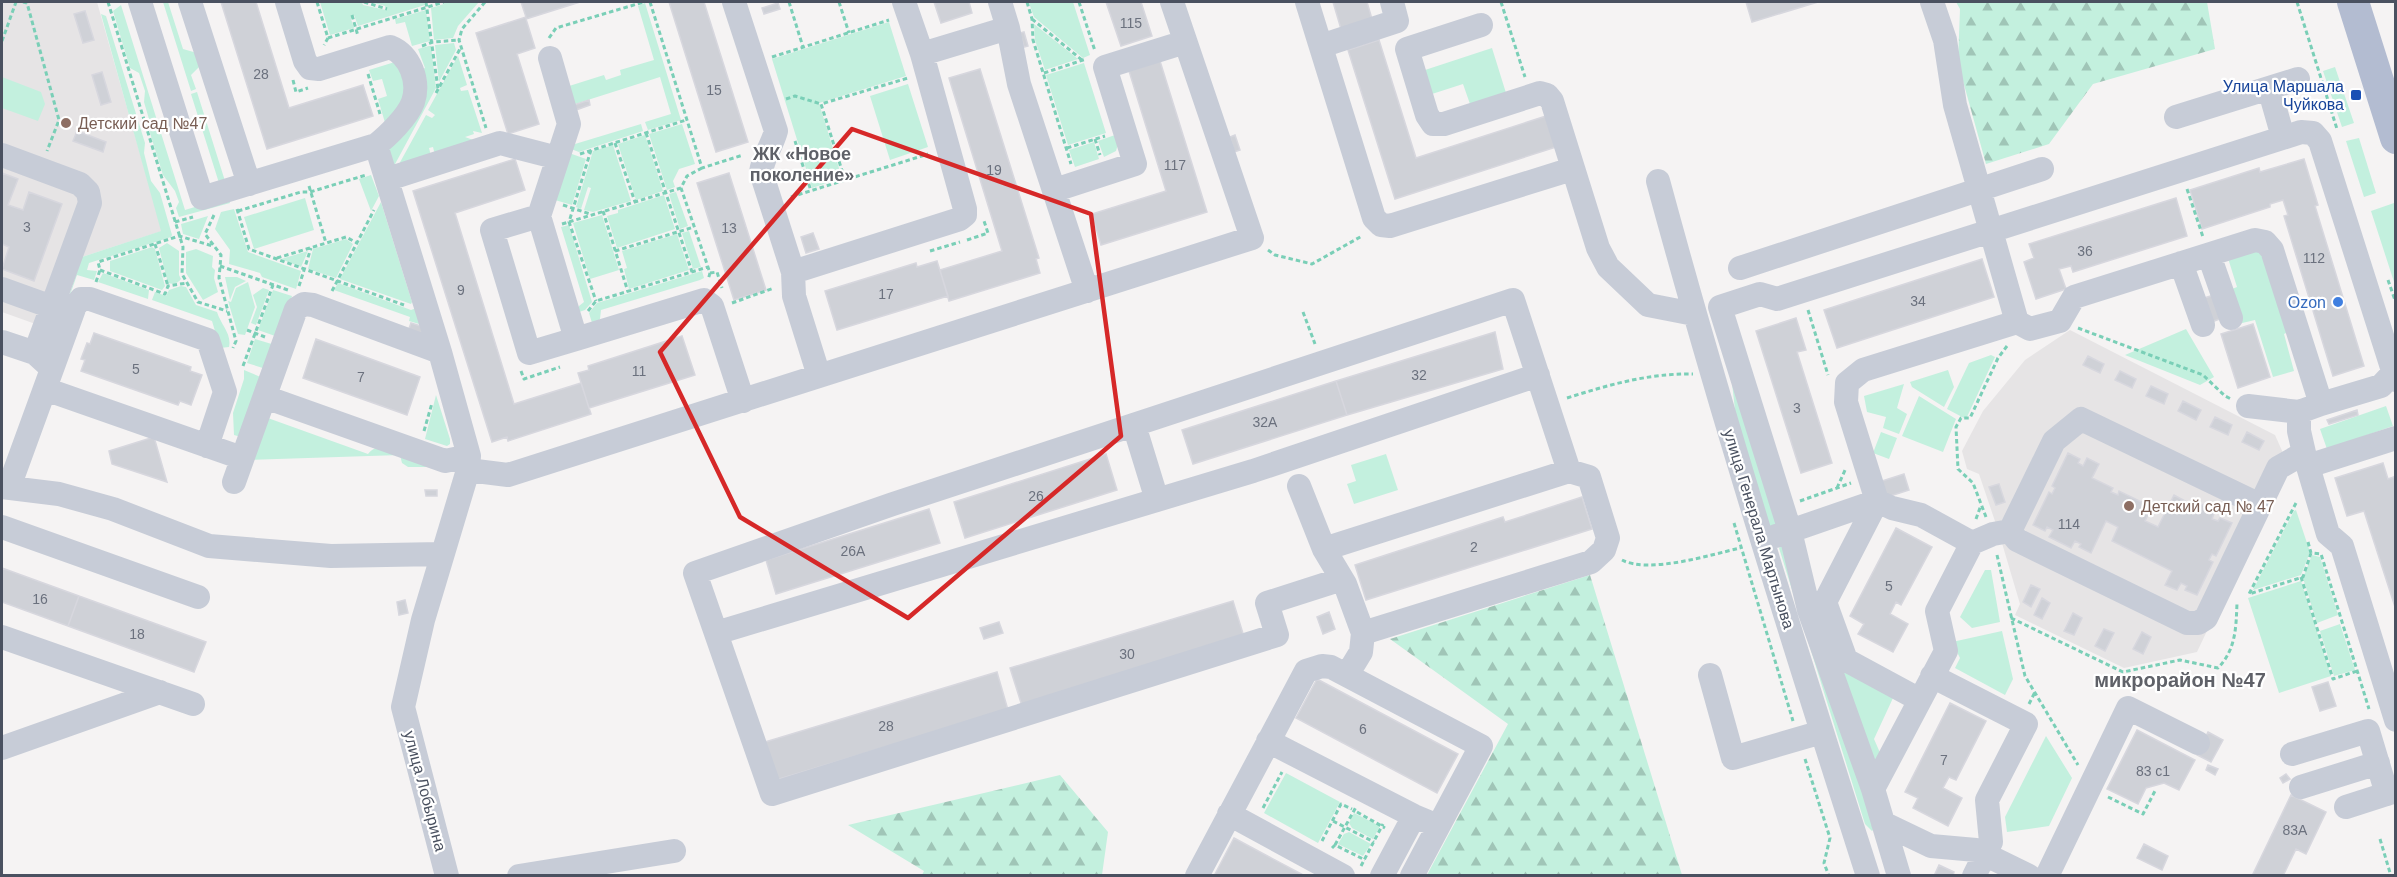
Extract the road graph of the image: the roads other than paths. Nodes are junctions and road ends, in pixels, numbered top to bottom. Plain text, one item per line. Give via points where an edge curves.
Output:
1 (140, 2) edge
2 (190, 2) edge
3 (287, 2) edge
4 (734, 2) edge
5 (1000, 2) edge
6 (1173, 2) edge
7 (1307, 2) edge
8 (1932, 2) edge
9 (2353, 2) edge
10 (1399, 3) edge
11 (906, 8) edge
12 (1481, 25) dead end
13 (1008, 27) junction
14 (1185, 42) junction
15 (1321, 46) junction
16 (550, 58) dead end
17 (924, 63) junction
18 (2298, 79) dead end
19 (2269, 88) junction
20 (2176, 117) dead end
21 (2283, 137) junction
22 (2396, 138) edge
23 (376, 145) junction
24 (560, 153) junction
25 (2, 155) edge
26 (1572, 169) junction
27 (2042, 170) dead end
28 (380, 176) junction
29 (1658, 181) dead end
30 (249, 184) junction
31 (1066, 187) junction
32 (1979, 190) junction
33 (542, 215) junction
34 (1990, 231) junction
35 (2209, 255) junction
36 (2181, 263) junction
37 (1740, 268) dead end
38 (793, 277) junction
39 (2, 289) edge
40 (1087, 291) junction
41 (52, 307) junction
42 (1694, 314) junction
43 (2231, 318) dead end
44 (2020, 324) junction
45 (2203, 325) dead end
46 (573, 328) junction
47 (2, 342) edge
48 (441, 352) junction
49 (44, 370) junction
50 (2394, 374) edge
51 (1538, 375) junction
52 (819, 376) junction
53 (265, 397) junction
54 (743, 401) junction
55 (2248, 406) road end
56 (2310, 408) junction
57 (1134, 425) junction
58 (2396, 438) edge
59 (207, 446) junction
60 (242, 458) junction
61 (2306, 459) junction
62 (469, 463) junction
63 (1569, 471) junction
64 (234, 482) dead end
65 (1299, 486) dead end
66 (5, 487) edge
67 (1156, 500) junction
68 (1877, 501) junction
69 (2260, 505) junction
70 (2, 527) edge
71 (1790, 531) junction
72 (1992, 536) junction
73 (1751, 544) junction
74 (1324, 549) junction
75 (441, 554) junction
76 (1342, 579) junction
77 (198, 597) dead end
78 (716, 633) junction
79 (1363, 633) junction
80 (1828, 635) junction
81 (2, 637) edge
82 (1347, 675) junction
83 (1710, 675) dead end
84 (1932, 676) junction
85 (160, 692) junction
86 (1920, 700) junction
87 (193, 704) dead end
88 (2396, 720) edge
89 (1822, 732) junction
90 (1268, 741) junction
91 (2198, 743) dead end
92 (2, 748) edge
93 (2292, 754) dead end
94 (2378, 763) junction
95 (2301, 787) dead end
96 (1873, 789) junction
97 (2391, 793) edge
98 (2346, 807) dead end
99 (1229, 814) junction
100 (1397, 816) junction
101 (1438, 826) junction
102 (1885, 830) junction
103 (1857, 842) junction
104 (674, 851) dead end
105 (1985, 854) junction
106 (1362, 870) edge
107 (447, 876) edge
108 (519, 876) edge
109 (1197, 876) edge
110 (1412, 876) edge
111 (1868, 876) edge
112 (1899, 876) edge
113 (1974, 876) edge
114 (2029, 876) edge
115 (2047, 876) edge

1 - 30 street via 202,198
2 - 30 street
3 - 23 street via 310,68 319,69 390,47 402,52 409,62 415,86 413,103 389,135
4 - 38 street via 776,132 761,171
5 - 13 street
6 - 14 street
7 - 15 street
8 - 32 street via 1945,40 1955,105
9 - 22 main road
10 - 15 street via 1397,21
11 - 17 street
12 - 26 street via 1407,49 1427,115 1433,124 1444,124 1540,93 1547,95
13 - 17 street
13 - 31 street via 1019,84
14 - 31 street via 1105,67 1135,164
14 - 40 street via 1252,238
15 - 26 street via 1374,218 1381,225 1390,226
16 - 24 street via 569,124
17 - 38 street via 950,147 964,215
18 - 19 street
19 - 20 street
19 - 21 street
21 - 34 street
21 - 50 street via 2301,132 2313,134 2320,141
23 - 28 street
23 - 30 street
24 - 28 street via 500,143
24 - 33 street
25 - 41 street via 80,184 88,192 90,203
26 - 42 street via 1608,267 1648,305
27 - 32 street
28 - 48 street
29 - 42 street, улица Генерала Мартынова
31 - 40 street
32 - 34 street
32 - 37 street
33 - 46 street
33 - 46 street via 492,230 529,354
34 - 44 street
34 - 71 street via 1777,299 1760,294 1720,307
35 - 36 street
35 - 43 street
35 - 56 street via 2255,240 2265,242 2272,250
36 - 44 street via 2074,297 2060,321 2030,329
36 - 45 street
38 - 52 street via 794,296
39 - 41 street
40 - 52 street
41 - 49 street
42 - 73 street, улица Генерала Мартынова
44 - 68 street via 1863,370 1847,383 1846,402
46 - 54 street via 714,297 712,306
47 - 49 street
48 - 53 street via 304,304 296,309
48 - 62 street
49 - 59 street
49 - 59 street via 81,299 208,340 225,392
49 - 66 street
50 - 56 street via 2381,386
51 - 57 street via 1513,300
51 - 63 street
51 - 67 street
52 - 54 street
53 - 60 street
53 - 62 street via 445,461
54 - 62 street via 508,475
55 - 56 street
56 - 61 street via 2299,431
57 - 67 street
57 - 78 street via 695,573
58 - 61 street
59 - 60 street
60 - 64 street
61 - 69 street via 2278,468
61 - 88 street via 2328,534 2342,546
62 - 75 street
63 - 74 street
63 - 79 street via 1588,477 1608,538 1604,550 1591,562
65 - 74 street
66 - 75 street via 59,494 113,509 209,546 331,556
67 - 78 street
68 - 71 street
68 - 72 street
68 - 80 street via 1824,602
69 - 72 street via 2081,419 2054,441
69 - 72 street via 2206,618 2198,623 2187,623 2017,540
70 - 77 street
71 - 73 street
71 - 80 street via 1809,609
72 - 84 street via 1937,611 1946,651
73 - 89 street, улица Генерала Мартынова
74 - 76 street
75 - 107 street, улица Лобырина via 403,707
76 - 78 street via 1267,603 1277,635 772,794
76 - 79 street
79 - 82 street via 1361,652
80 - 86 street via 1846,660
80 - 96 street
81 - 85 street
82 - 90 street via 1322,666 1306,671
82 - 101 street via 1482,746
83 - 89 street via 1733,758
84 - 86 street
84 - 105 street via 2026,724 1987,800 1991,842
85 - 87 street
85 - 92 street
86 - 96 street
89 - 103 street, улица Генерала Мартынова
90 - 99 street
90 - 100 street via 1359,801
91 - 115 street via 2128,708
93 - 94 street via 2368,731
94 - 95 street
94 - 97 street
96 - 102 street
97 - 98 street
99 - 106 street
99 - 109 street
100 - 101 street
100 - 106 street
101 - 110 street
102 - 103 street
102 - 105 street via 1930,846
102 - 112 street
103 - 111 street, улица Генерала Мартынова
104 - 108 street
105 - 113 street
105 - 114 street

